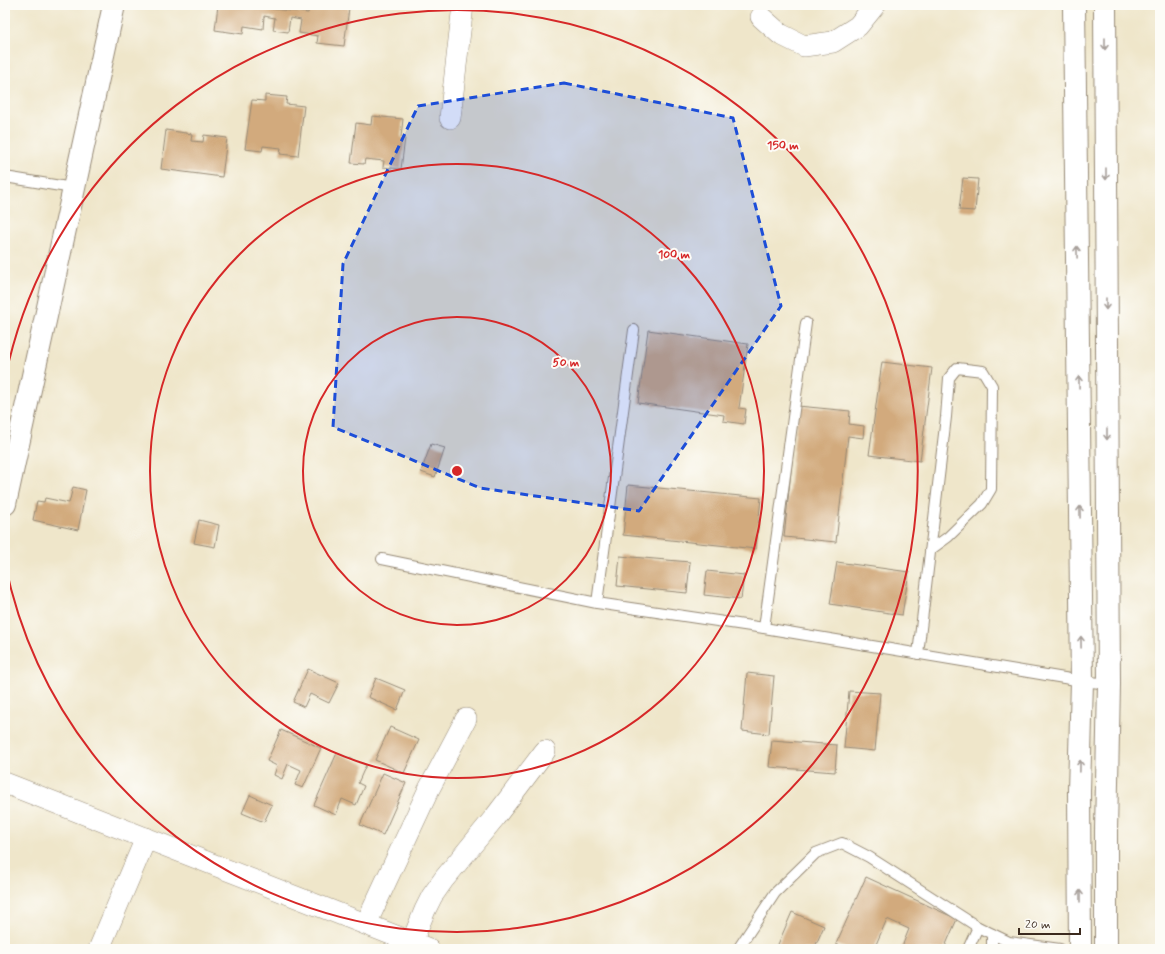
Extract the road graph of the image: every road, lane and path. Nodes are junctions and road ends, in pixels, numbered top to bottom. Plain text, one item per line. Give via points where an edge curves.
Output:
1 (114, 5) edge
2 (463, 5) edge
3 (875, 5) edge
4 (1074, 5) edge
5 (1105, 5) edge
6 (761, 17) dead end
7 (450, 118) dead end
8 (5, 177) edge
9 (73, 188) junction
10 (806, 323) dead end
11 (634, 330) dead end
12 (5, 504) edge
13 (930, 550) junction
14 (382, 559) dead end
15 (597, 603) junction
16 (764, 628) junction
17 (918, 654) junction
18 (1082, 681) junction
19 (1109, 684) junction
20 (466, 718) dead end
21 (545, 751) dead end
22 (5, 783) edge
23 (146, 838) junction
24 (366, 924) junction
25 (978, 927) junction
26 (992, 934) junction
27 (417, 947) edge
28 (99, 949) edge
29 (738, 949) edge
30 (968, 949) edge
31 (992, 949) edge
32 (1060, 949) edge
33 (1080, 949) edge
34 (1106, 949) edge

1 - 9 street
2 - 7 street
3 - 6 street via 858,26 832,42 804,46 780,34
18 -> 4 street
5 -> 19 street
8 - 9 lane
9 - 12 street
10 - 16 lane
11 - 15 lane
13 - 13 lane via 949,378 957,368 983,370 992,386 991,489 982,504 948,537
13 - 17 lane
14 - 15 lane
15 - 16 lane
16 - 17 lane
17 - 18 lane
18 - 19 lane
33 -> 18 street via 1079,791
19 - 34 street
20 - 24 street via 429,789
21 - 27 street via 440,885 425,910
22 - 23 street
23 - 24 street
23 - 28 street
24 - 27 street
25 - 26 lane
25 - 29 lane via 869,856 842,843 816,853 775,893
25 - 30 lane
26 - 31 lane
26 - 32 lane via 1009,942

